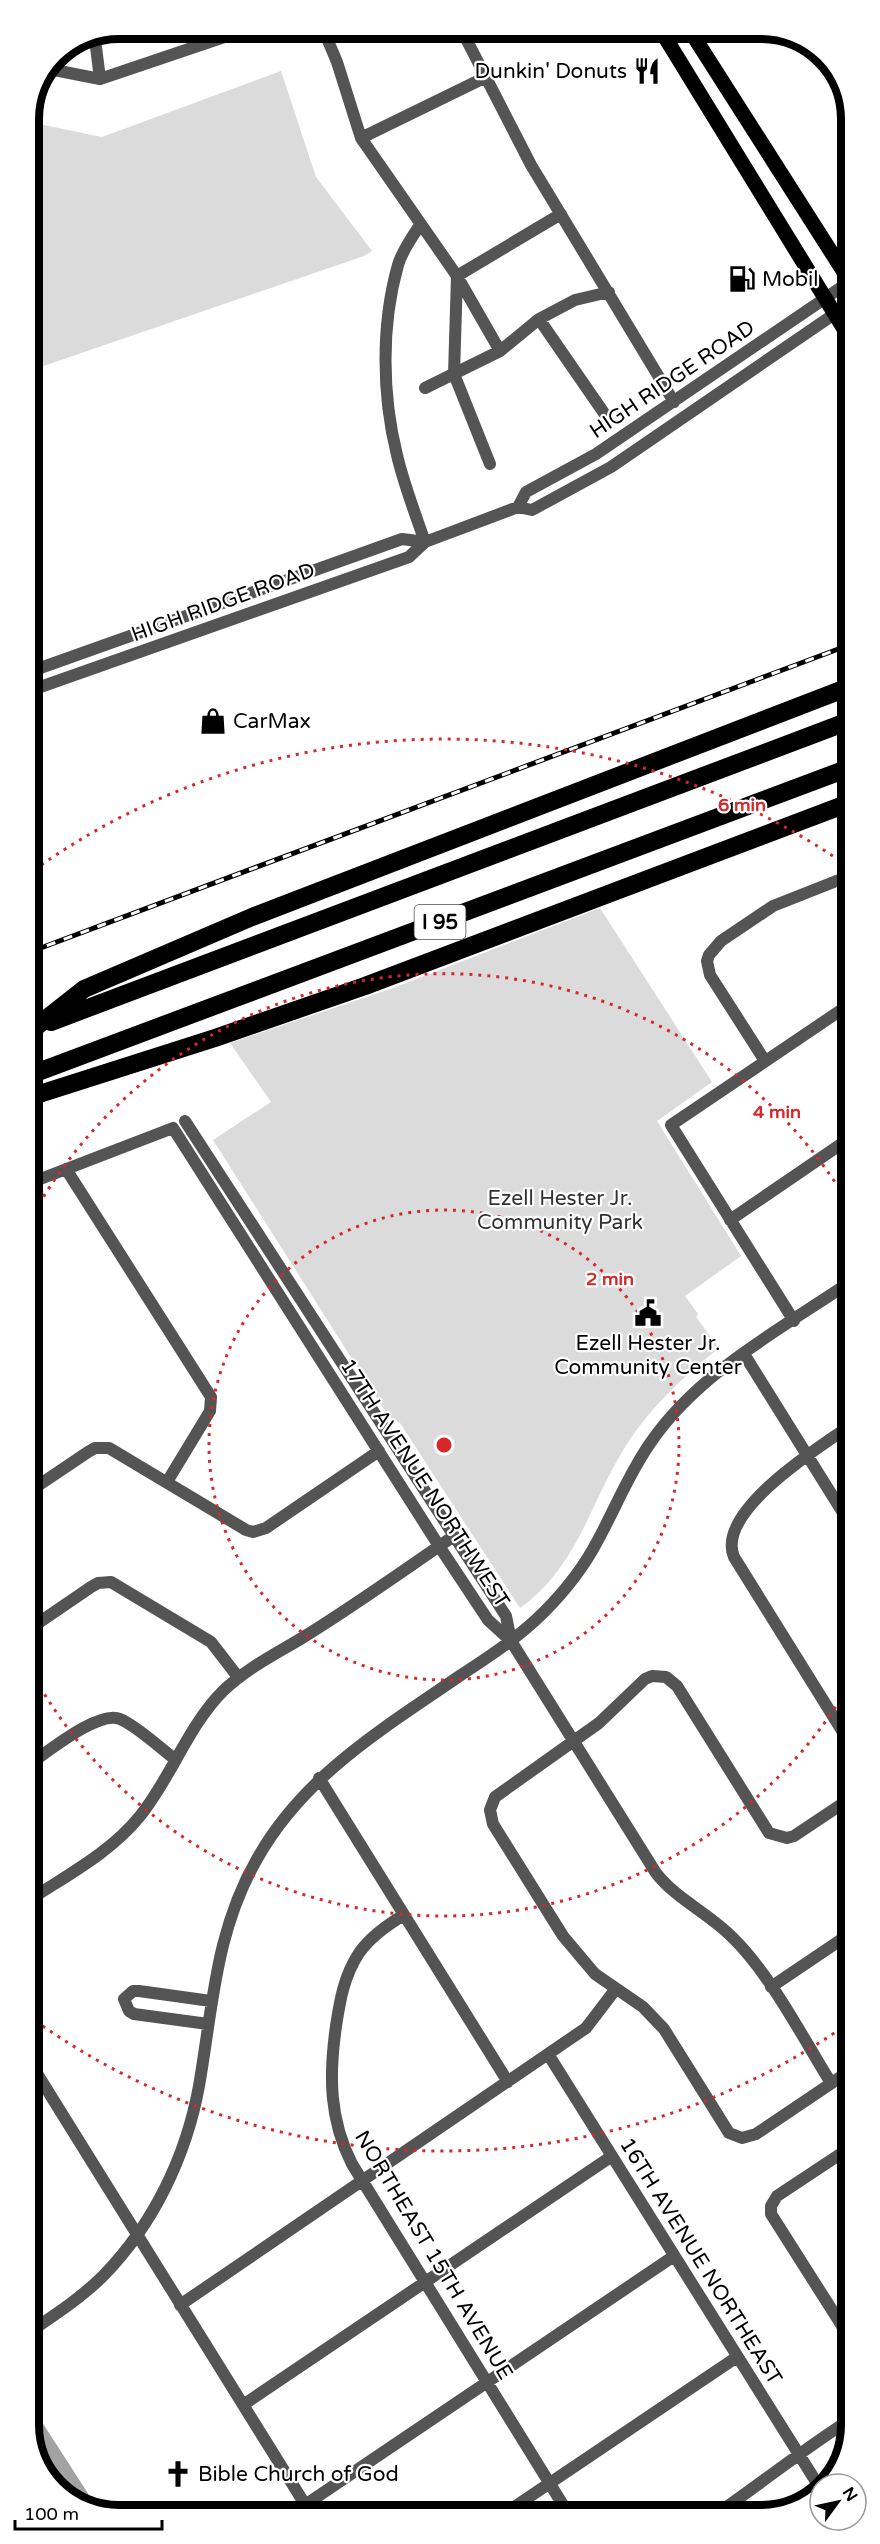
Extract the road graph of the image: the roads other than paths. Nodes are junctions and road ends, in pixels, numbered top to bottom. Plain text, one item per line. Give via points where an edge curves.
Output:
1 (197, 39) edge
2 (328, 39) edge
3 (466, 39) edge
4 (666, 39) edge
5 (695, 39) edge
6 (96, 43) edge
7 (56, 70) edge
8 (486, 76) junction
9 (100, 79) junction
10 (727, 89) junction
11 (701, 95) junction
12 (361, 138) junction
13 (561, 214) junction
14 (420, 225) junction
15 (841, 268) edge
16 (457, 276) junction
17 (841, 287) edge
18 (609, 292) junction
19 (825, 298) junction
20 (841, 310) edge
21 (835, 314) junction
22 (539, 320) junction
23 (841, 324) edge
24 (500, 351) junction
25 (454, 374) junction
26 (425, 388) dead end
27 (674, 402) junction
28 (606, 416) dead end
29 (620, 438) junction
30 (630, 455) junction
31 (490, 464) dead end
32 (518, 507) junction
33 (425, 542) junction
34 (281, 582) junction
35 (286, 599) junction
36 (39, 668) edge
37 (39, 687) edge
38 (841, 690) edge
39 (841, 724) edge
40 (841, 771) edge
41 (841, 806) edge
42 (841, 879) edge
43 (841, 1010) edge
44 (39, 1024) edge
45 (39, 1027) edge
46 (765, 1061) junction
47 (39, 1072) edge
48 (39, 1094) edge
49 (185, 1121) dead end
50 (841, 1144) edge
51 (66, 1169) junction
52 (39, 1180) edge
53 (730, 1220) junction
54 (841, 1288) edge
55 (794, 1320) junction
56 (744, 1354) junction
57 (841, 1431) edge
58 (380, 1451) junction
59 (807, 1455) junction
60 (167, 1482) junction
61 (39, 1485) edge
62 (841, 1510) edge
63 (454, 1536) junction
64 (439, 1546) junction
65 (39, 1622) edge
66 (511, 1641) junction
67 (238, 1677) junction
68 (841, 1729) edge
69 (574, 1742) junction
70 (39, 1758) edge
71 (176, 1761) junction
72 (319, 1778) junction
73 (841, 1805) edge
74 (39, 1894) edge
75 (404, 1914) junction
76 (841, 1940) edge
77 (771, 1987) junction
78 (615, 1990) junction
79 (211, 2001) junction
80 (208, 2024) junction
81 (548, 2054) junction
82 (841, 2076) edge
83 (39, 2077) edge
84 (508, 2082) junction
85 (831, 2083) junction
86 (841, 2154) edge
87 (612, 2156) junction
88 (362, 2181) junction
89 (137, 2235) junction
90 (674, 2256) junction
91 (424, 2282) junction
92 (180, 2305) junction
93 (841, 2324) edge
94 (39, 2325) edge
95 (737, 2357) junction
96 (487, 2382) junction
97 (243, 2406) junction
98 (841, 2427) edge
99 (799, 2454) junction
100 (810, 2472) edge
101 (549, 2483) junction
102 (305, 2505) edge
103 (315, 2505) edge
104 (517, 2505) edge
105 (563, 2505) edge
106 (729, 2505) edge

1 - 9 street
2 - 12 street
3 - 8 street
4 - 11 main road
5 - 10 main road
6 - 9 street
7 - 9 street
8 - 12 street
8 - 13 street
10 - 11 main road
10 - 15 main road
11 - 19 main road
12 - 14 street
13 - 16 street
13 - 18 street
14 - 16 street
14 - 33 street via 398,263 386,362 397,454
16 - 24 street
16 - 25 street
17 - 19 street, HIGH RIDGE ROAD
18 - 22 street via 575,300
18 - 27 street
19 - 21 main road
19 - 27 street, HIGH RIDGE ROAD
20 - 21 street, HIGH RIDGE ROAD
21 - 23 main road
21 - 30 street, HIGH RIDGE ROAD
22 - 24 street
22 - 28 street
24 - 25 street
25 - 26 street
25 - 31 street
27 - 29 street, HIGH RIDGE ROAD
29 - 30 street
29 - 32 street, HIGH RIDGE ROAD via 526,492
30 - 32 street, HIGH RIDGE ROAD via 532,510
32 - 33 street, HIGH RIDGE ROAD
33 - 34 street, HIGH RIDGE ROAD via 402,540
33 - 35 street, HIGH RIDGE ROAD via 409,557
34 - 35 street
34 - 36 street, HIGH RIDGE ROAD
35 - 37 street, HIGH RIDGE ROAD
38 - 44 highway via 252,917 84,989
39 - 45 highway, I 95
40 - 47 highway, I 95
41 - 48 highway via 365,986
42 - 46 street via 773,906 721,941 707,961 710,975
43 - 46 street
46 - 53 street via 671,1125
49 - 63 street, 17TH AVENUE NORTHWEST
50 - 53 street
51 - 52 street
51 - 58 street, 17TH AVENUE NORTHWEST via 173,1128
51 - 60 street via 211,1397 210,1411
53 - 55 street
54 - 55 street
55 - 56 street
56 - 59 street
56 - 66 street via 703,1384 665,1423 637,1462 582,1567 547,1609
57 - 59 street
58 - 60 street via 260,1531 246,1530
58 - 64 street, 17TH AVENUE NORTHWEST
59 - 62 street
59 - 68 street via 754,1502 732,1536 731,1550
60 - 61 street via 115,1450 95,1448
63 - 64 street
63 - 66 street, 17TH AVENUE NORTHWEST via 506,1616
64 - 66 street, 17TH AVENUE NORTHWEST via 488,1620
64 - 67 street
65 - 67 street via 98,1583 118,1585 211,1642
66 - 69 street
66 - 72 street via 364,1742
67 - 71 street via 210,1705
69 - 73 street via 645,1679 666,1677 677,1686 770,1833 776,1837 794,1836
69 - 77 street via 665,1885 734,1938
69 - 78 street via 495,1797 490,1810 493,1824 563,1936
70 - 71 street via 95,1721 108,1717 122,1719
71 - 74 street via 125,1833
72 - 75 street
72 - 79 street via 277,1827 244,1882 222,1943
75 - 84 street
75 - 88 street, NORTHEAST 15TH AVENUE via 365,1945 351,1966 340,1997 331,2062 332,2108 342,2144
76 - 77 street
77 - 85 street
78 - 81 street via 591,2024
78 - 85 street via 643,2007 664,2029 729,2133 742,2138 756,2134
79 - 80 street
79 - 80 street via 139,1991 124,1999 129,2011 135,2014
80 - 89 street via 199,2087 184,2142 162,2195
81 - 84 street
81 - 87 street, 16TH AVENUE NORTHEAST
82 - 85 street
83 - 89 street
84 - 88 street
86 - 93 street via 777,2196 771,2206 771,2214
87 - 90 street, 16TH AVENUE NORTHEAST
87 - 91 street
88 - 91 street, NORTHEAST 15TH AVENUE
88 - 92 street
89 - 92 street
89 - 94 street via 97,2282
90 - 95 street, 16TH AVENUE NORTHEAST
90 - 96 street
91 - 96 street, NORTHEAST 15TH AVENUE
91 - 97 street
92 - 97 street
95 - 99 street, 16TH AVENUE NORTHEAST
95 - 101 street
96 - 101 street, NORTHEAST 15TH AVENUE
96 - 103 street
97 - 102 street
98 - 99 street
99 - 100 street, 16TH AVENUE NORTHEAST
99 - 106 street
101 - 104 street
101 - 105 street, NORTHEAST 15TH AVENUE

